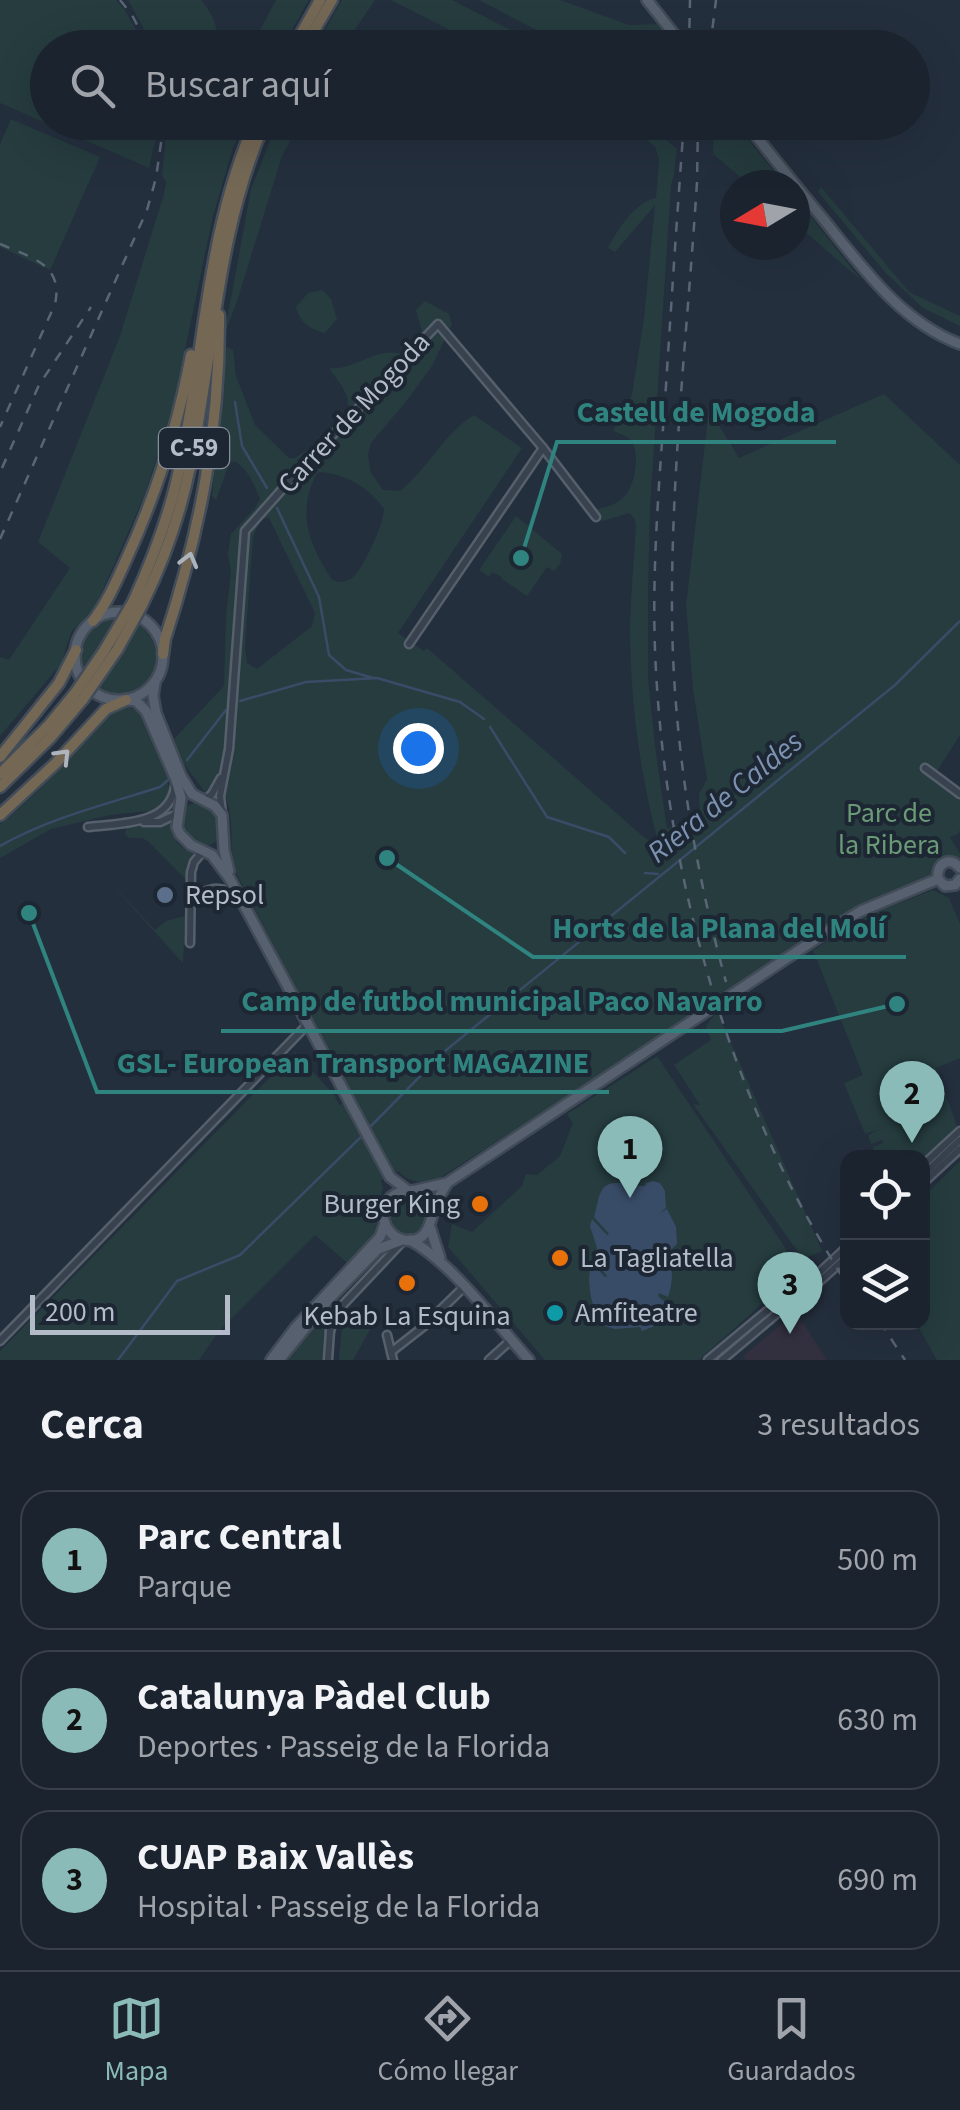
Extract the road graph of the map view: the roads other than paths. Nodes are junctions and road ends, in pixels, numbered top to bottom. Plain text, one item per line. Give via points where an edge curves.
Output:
1 (320, 0) edge
2 (332, 0) edge
3 (647, 0) edge
4 (303, 30) edge
5 (314, 30) edge
6 (671, 30) edge
7 (247, 140) edge
8 (259, 140) edge
9 (760, 140) edge
10 (219, 284) junction
11 (207, 290) junction
12 (960, 344) edge
13 (543, 448) junction
14 (596, 516) dead end
15 (138, 603) junction
16 (92, 621) junction
17 (409, 644) dead end
18 (76, 650) junction
19 (163, 654) junction
20 (156, 681) junction
21 (80, 696) junction
22 (126, 700) junction
23 (0, 757) edge
24 (925, 768) dead end
25 (224, 773) junction
26 (0, 774) edge
27 (176, 780) junction
28 (0, 787) edge
29 (960, 793) edge
30 (204, 801) junction
31 (180, 812) junction
32 (0, 815) edge
33 (222, 815) junction
34 (134, 821) junction
35 (88, 827) dead end
36 (222, 833) junction
37 (202, 849) junction
38 (960, 868) edge
39 (230, 879) junction
40 (938, 879) junction
41 (957, 882) edge
42 (960, 898) edge
43 (242, 900) junction
44 (190, 905) junction
45 (190, 943) dead end
46 (308, 1024) junction
47 (960, 1131) edge
48 (960, 1140) edge
49 (960, 1149) edge
50 (930, 1159) edge
51 (930, 1168) edge
52 (390, 1177) junction
53 (930, 1177) edge
54 (447, 1183) junction
55 (410, 1191) junction
56 (389, 1200) junction
57 (433, 1213) junction
58 (384, 1222) junction
59 (430, 1228) junction
60 (407, 1240) junction
61 (840, 1253) edge
62 (442, 1263) junction
63 (840, 1263) edge
64 (464, 1288) junction
65 (332, 1296) junction
66 (308, 1314) junction
67 (296, 1326) junction
68 (330, 1331) junction
69 (387, 1334) dead end
70 (511, 1340) junction
71 (0, 1342) edge
72 (392, 1356) edge
73 (328, 1359) edge
74 (271, 1360) edge
75 (280, 1360) edge
76 (489, 1360) edge
77 (528, 1360) edge
78 (708, 1360) edge
79 (722, 1360) edge

1 - 4 highway
2 - 5 highway
3 - 6 main road
7 - 11 highway, C-59
8 - 10 highway, C-59 via 228,232
9 - 12 main road via 888,295 915,320
10 - 15 highway, C-59 via 184,494 170,541
19 -> 10 highway via 208,477
11 - 15 highway, C-59 via 176,486
11 - 16 highway via 159,478 125,564
13 - 14 street
13 - 17 street
13 - 25 street, Carrer de Mogoda via 438,324 246,531
15 - 21 highway, C-59, bridge via 117,650
16 - 18 main road
16 - 19 main road via 134,614 155,631
18 - 22 main road via 78,675 88,688
18 - 23 highway via 59,683
19 - 20 main road
20 - 22 main road
20 - 30 main road via 156,712 185,784
21 - 26 highway, C-59
21 - 28 highway, C-59 via 50,738
22 - 27 main road via 146,711
32 -> 22 highway via 106,708
24 - 29 street
25 - 30 street, Carrer de Mogoda
25 - 33 street, Carrer de Mogoda
27 - 31 main road
27 - 34 street via 166,808
30 - 31 main road
30 - 33 main road
31 - 34 street via 160,822
31 - 37 main road via 180,834
33 - 36 main road
34 - 35 street
36 - 37 main road
36 - 39 main road
37 - 39 main road
37 - 44 street via 192,867
38 - 40 main road via 941,864
39 - 43 main road
40 - 41 main road via 945,886
40 - 54 main road via 831,929
41 - 42 main road
43 - 44 street via 214,888
43 - 46 main road
44 - 45 street
46 - 52 main road
46 - 71 street
47 - 50 street
48 - 51 street
49 - 53 street
52 - 55 main road
52 - 56 main road
54 - 55 main road
54 - 57 main road
55 - 56 main road
55 - 57 main road via 429,1201
56 - 58 main road
57 - 59 main road
58 - 60 main road
58 - 66 main road via 380,1236
59 - 60 main road
59 - 62 main road
60 - 62 main road
60 - 65 main road via 378,1249
60 - 68 street via 337,1311
61 - 78 street
62 - 64 main road
63 - 79 street
64 - 70 main road
64 - 72 street
65 - 66 street
65 - 68 street
65 - 75 main road
66 - 67 main road
67 - 74 main road
67 - 75 street
68 - 73 street
69 - 72 street
70 - 76 street
70 - 77 main road

